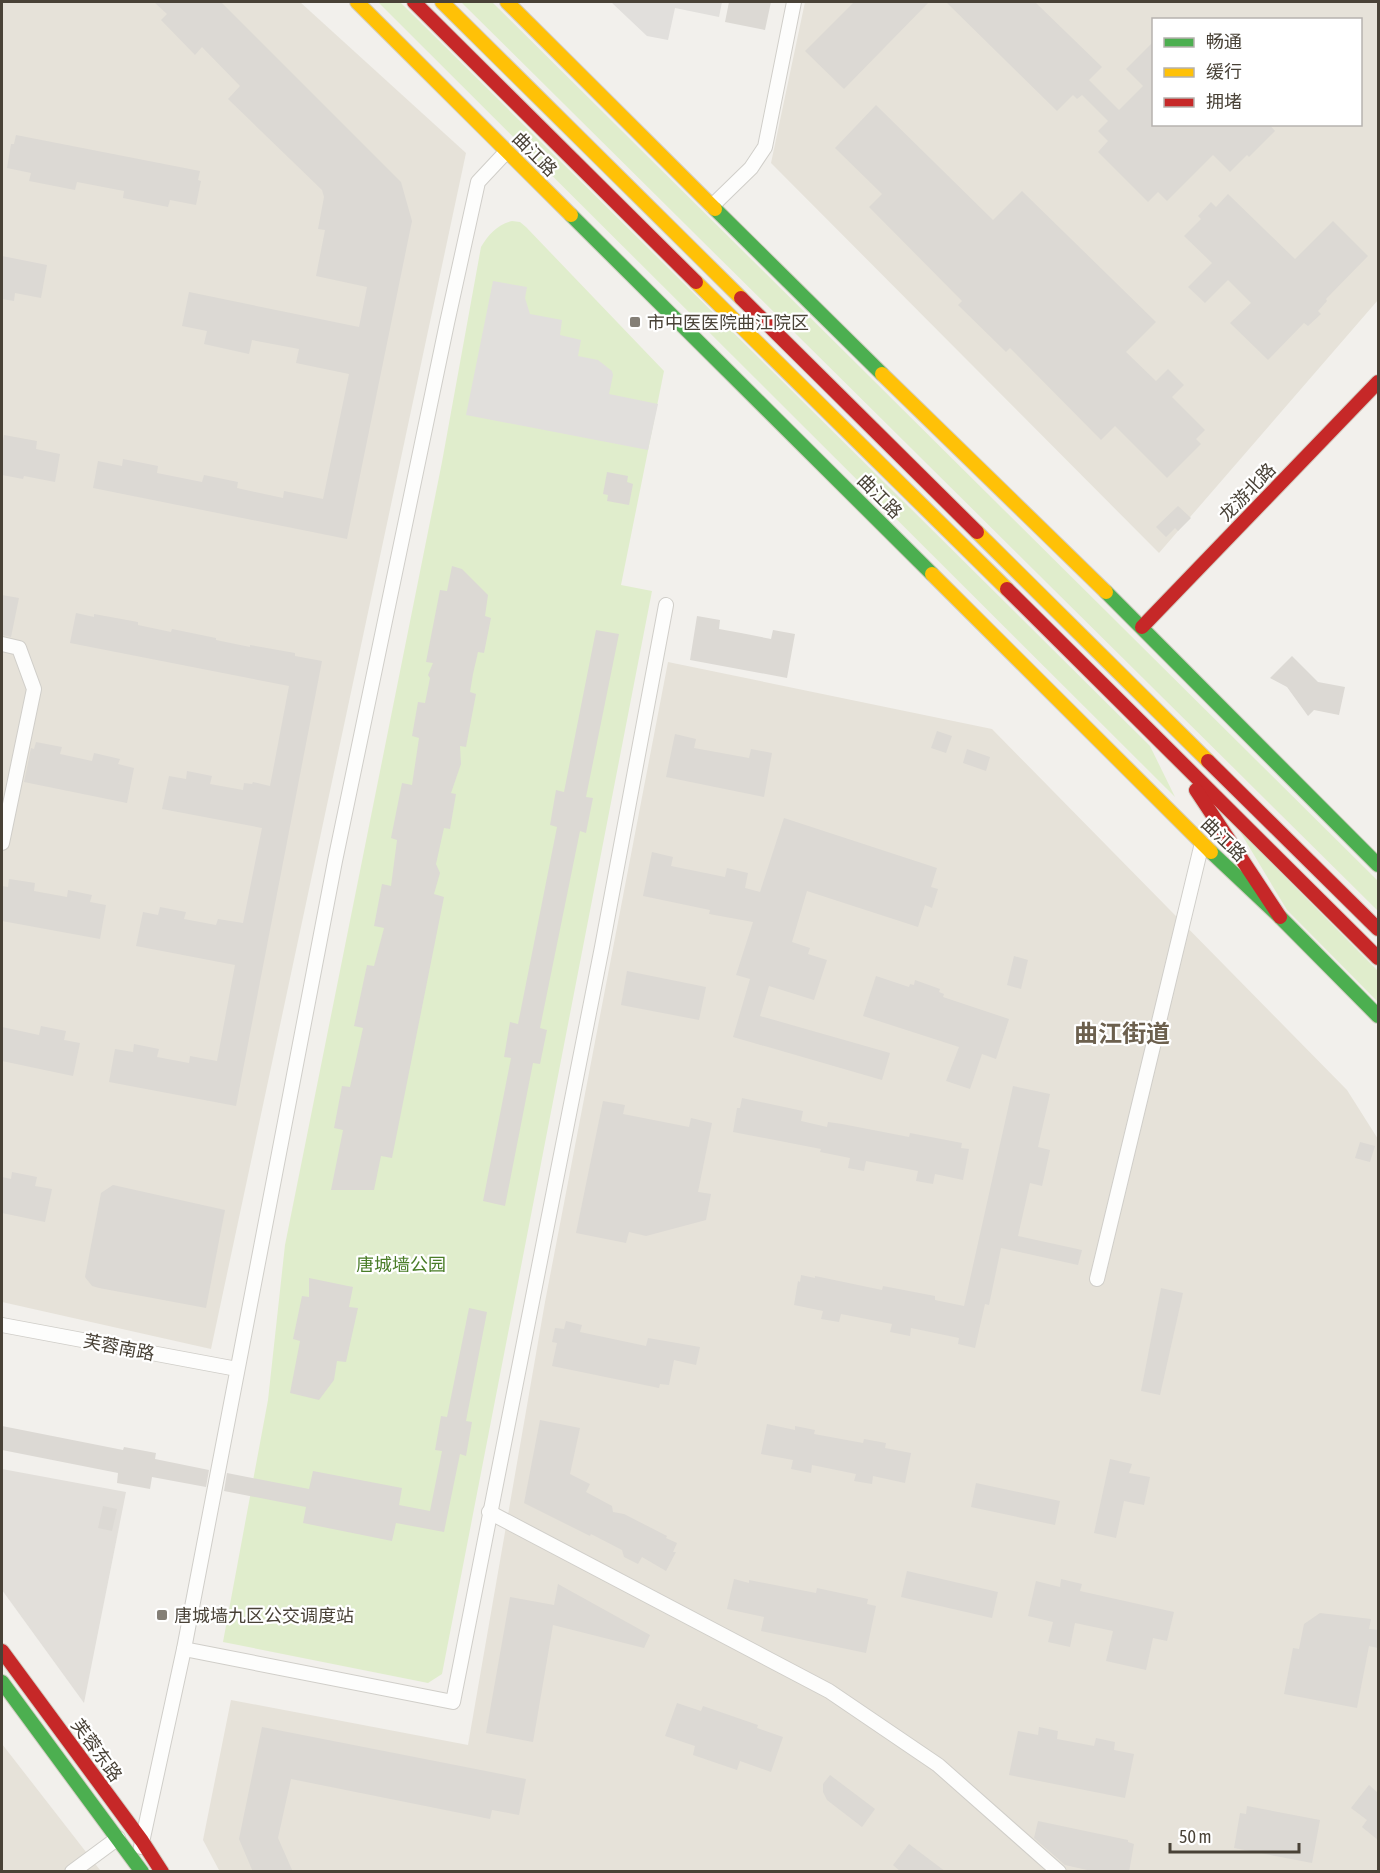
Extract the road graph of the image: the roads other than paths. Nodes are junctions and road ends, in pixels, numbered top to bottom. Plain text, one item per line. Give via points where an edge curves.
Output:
1 (357, 2) edge
2 (414, 2) edge
3 (442, 2) edge
4 (507, 2) edge
5 (794, 2) edge
6 (507, 151) junction
7 (712, 206) junction
8 (1378, 382) edge
9 (666, 605) dead end
10 (1142, 627) junction
11 (2, 644) edge
12 (1164, 742) junction
13 (2, 843) edge
14 (1202, 843) junction
15 (1378, 865) edge
16 (1280, 917) junction
17 (1378, 929) edge
18 (1378, 958) edge
19 (1378, 1016) edge
20 (1097, 1279) dead end
21 (2, 1325) edge
22 (237, 1369) junction
23 (489, 1512) junction
24 (184, 1648) junction
25 (2, 1651) edge
26 (2, 1682) edge
27 (118, 1838) junction
28 (142, 1841) junction
29 (141, 1870) edge
30 (72, 1872) edge
31 (162, 1872) edge
32 (1059, 1872) edge

1 - 6 main road, 曲江路
2 - 12 main road, 曲江路
3 - 17 main road
4 - 7 main road
5 - 7 street via 765,147 752,168
6 - 14 main road, 曲江路
6 - 22 street via 478,182 349,791
7 - 10 main road
8 - 10 main road, 龙游北路
9 - 23 street via 600,959
10 - 15 main road
11 - 13 street via 19,648 34,689
12 - 16 main road
12 - 18 main road, 曲江路
14 - 16 main road, 曲江路
14 - 20 street
16 - 19 main road, 曲江路
21 - 22 street, 芙蓉南路
22 - 24 street
23 - 24 street via 453,1702
23 - 32 street via 829,1691 938,1765
24 - 28 street
25 - 28 main road, 芙蓉东路
26 - 27 main road, 芙蓉东路
27 - 29 main road, 芙蓉东路
27 - 30 street
28 - 29 street
28 - 31 main road, 芙蓉东路

